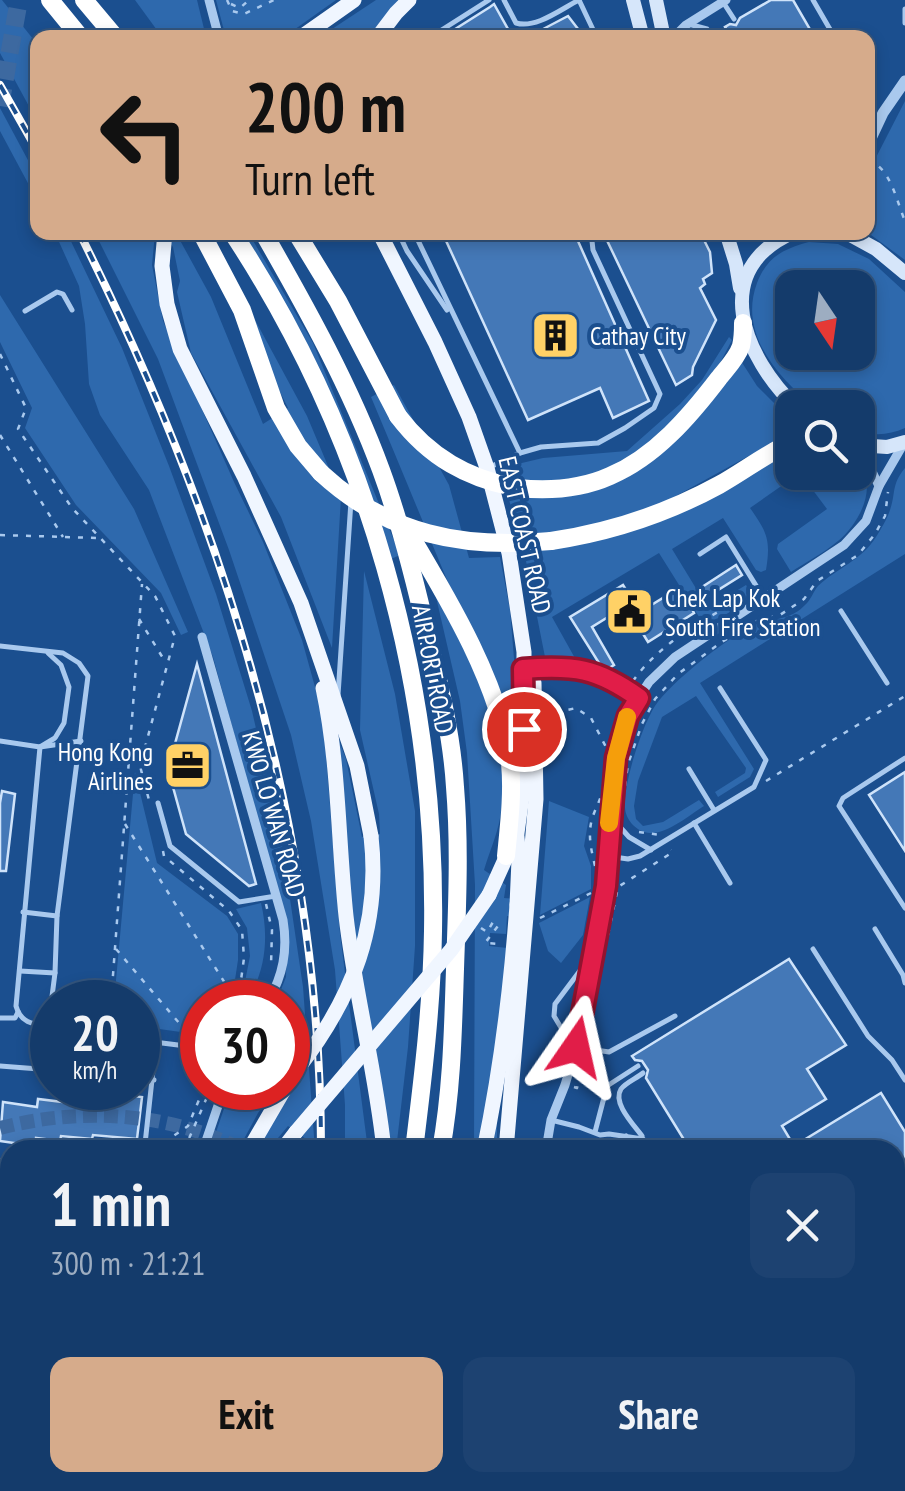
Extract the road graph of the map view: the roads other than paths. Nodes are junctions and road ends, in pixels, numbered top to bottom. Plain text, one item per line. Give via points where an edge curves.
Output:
1 (50, 0) edge
2 (84, 0) edge
3 (354, 0) edge
4 (409, 0) edge
5 (488, 0) edge
6 (504, 0) edge
7 (579, 0) edge
8 (633, 0) edge
9 (656, 0) edge
10 (813, 0) edge
11 (724, 1) edge
12 (213, 2) edge
13 (905, 9) edge
14 (734, 19) dead end
15 (905, 23) edge
16 (75, 30) edge
17 (110, 30) edge
18 (218, 30) edge
19 (311, 30) edge
20 (383, 30) edge
21 (441, 30) edge
22 (593, 30) edge
23 (641, 30) edge
24 (671, 30) edge
25 (674, 30) edge
26 (676, 30) edge
27 (708, 30) edge
28 (830, 30) edge
29 (905, 81) edge
30 (875, 132) edge
31 (164, 240) edge
32 (205, 240) edge
33 (237, 240) edge
34 (267, 240) edge
35 (301, 240) edge
36 (384, 240) edge
37 (403, 240) edge
38 (418, 240) edge
39 (593, 240) edge
40 (728, 240) edge
41 (780, 240) edge
42 (860, 240) edge
43 (419, 268) junction
44 (905, 273) edge
45 (402, 278) junction
46 (72, 310) dead end
47 (25, 311) dead end
48 (742, 316) junction
49 (455, 320) junction
50 (781, 390) edge
51 (905, 442) edge
52 (875, 446) edge
53 (775, 452) edge
54 (520, 453) junction
55 (352, 466) junction
56 (487, 468) junction
57 (875, 473) edge
58 (884, 488) junction
59 (395, 510) junction
60 (700, 554) dead end
61 (762, 597) junction
62 (841, 611) dead end
63 (311, 630) junction
64 (202, 637) dead end
65 (0, 646) edge
66 (46, 651) junction
67 (526, 663) junction
68 (887, 683) dead end
69 (720, 688) dead end
70 (639, 698) junction
71 (337, 702) junction
72 (0, 741) edge
73 (81, 742) junction
74 (333, 742) junction
75 (40, 746) junction
76 (905, 758) edge
77 (689, 770) dead end
78 (158, 803) dead end
79 (714, 810) junction
80 (610, 815) junction
81 (694, 823) junction
82 (517, 833) junction
83 (651, 850) junction
84 (506, 856) junction
85 (608, 856) junction
86 (730, 883) dead end
87 (277, 895) junction
88 (905, 908) edge
89 (23, 912) junction
90 (57, 916) junction
91 (875, 929) dead end
92 (814, 949) dead end
93 (594, 952) junction
94 (20, 971) junction
95 (55, 973) junction
96 (54, 980) edge
97 (278, 980) edge
98 (905, 983) edge
99 (18, 1012) junction
100 (675, 1016) dead end
101 (0, 1018) edge
102 (30, 1023) edge
103 (580, 1033) junction
104 (576, 1047) junction
105 (310, 1052) edge
106 (0, 1066) edge
107 (638, 1066) dead end
108 (30, 1068) edge
109 (643, 1074) dead end
110 (905, 1080) edge
111 (150, 1110) edge
112 (217, 1110) edge
113 (272, 1110) edge
114 (448, 1112) junction
115 (551, 1120) junction
116 (598, 1134) junction
117 (626, 1136) junction
118 (643, 1138) joint
119 (146, 1140) edge
120 (206, 1140) edge
121 (254, 1140) edge
122 (290, 1140) edge
123 (383, 1140) edge
124 (415, 1140) edge
125 (442, 1140) edge
126 (449, 1140) edge
127 (486, 1140) edge
128 (507, 1140) edge
129 (548, 1140) edge
130 (629, 1140) edge

1 - 16 highway
2 - 17 highway
3 - 19 main road
4 - 20 main road
5 - 21 lane
6 - 7 lane via 524,26
7 - 22 lane
8 - 23 main road
9 - 24 main road
10 - 28 lane
11 - 14 lane
11 - 25 street
12 - 18 street
13 - 15 lane
26 - 27 lane
29 - 30 street
31 - 63 main road via 166,304 180,349
32 - 53 highway, bridge via 298,446 321,474 368,510 422,533 484,543 603,532 670,509
33 - 55 highway, AIRPORT ROAD via 288,326
34 - 59 highway, AIRPORT ROAD via 358,412
35 - 48 highway, bridge via 414,436 477,478 518,488 592,482 642,458 733,360 742,342
36 - 45 main road, EAST COAST ROAD
37 - 43 lane
38 - 49 lane
39 - 54 lane via 660,394 654,408 598,442
40 - 48 main road
41 - 48 main road via 752,266
42 - 44 main road
43 - 45 lane
43 - 49 lane
45 - 56 main road, EAST COAST ROAD via 455,382
46 - 47 lane via 57,292
48 - 50 main road via 754,354
49 - 54 lane
51 - 52 main road
51 - 58 street
54 - 56 lane
55 - 71 lane
55 - 124 highway, AIRPORT ROAD via 408,658 430,809 433,949
56 - 67 main road, EAST COAST ROAD
57 - 58 street
58 - 61 street via 844,545
59 - 84 highway via 448,599 499,714 511,776
59 - 114 highway, AIRPORT ROAD via 435,666 455,784 458,890
60 - 61 lane via 726,537
61 - 70 street via 675,657
62 - 68 lane
63 - 71 main road
63 - 74 main road
64 - 87 street, KWO LO WAN ROAD
65 - 66 lane
66 - 73 lane via 79,662 88,676
66 - 75 lane via 69,687 64,723
67 - 70 lane via 589,670
67 - 82 main road, EAST COAST ROAD
67 - 128 main road via 534,684 536,799
69 - 79 lane via 766,760 754,787
70 - 80 street via 616,758
71 - 74 lane
71 - 105 main road, bridge via 372,836 372,904 356,968
72 - 75 lane
73 - 75 lane
73 - 90 lane
74 - 123 main road via 346,915
75 - 89 lane
76 - 88 lane via 839,806
77 - 79 lane
78 - 87 lane via 170,846 238,902
79 - 81 lane
80 - 83 lane
80 - 85 street
81 - 83 lane
81 - 86 lane
82 - 84 main road, EAST COAST ROAD
82 - 127 main road, bridge via 510,985
83 - 85 lane via 628,859
84 - 122 main road, EAST COAST ROAD, bridge via 489,895 451,950
85 - 93 street
87 - 97 street, KWO LO WAN ROAD via 285,955
89 - 90 lane
89 - 94 lane
90 - 95 lane
91 - 98 lane
92 - 110 lane via 868,1036
93 - 103 street
93 - 103 lane via 554,1004 563,1030
94 - 95 lane
94 - 99 lane
95 - 96 lane
99 - 101 lane via 12,1020
99 - 102 lane
100 - 104 lane via 609,1052
103 - 104 street
104 - 115 street
106 - 108 lane
107 - 116 lane via 607,1086
109 - 118 lane via 618,1095
111 - 119 lane
112 - 120 street
113 - 121 main road
114 - 125 highway, AIRPORT ROAD
114 - 126 highway
115 - 116 lane
115 - 129 street
116 - 117 lane
117 - 118 lane
117 - 130 lane

